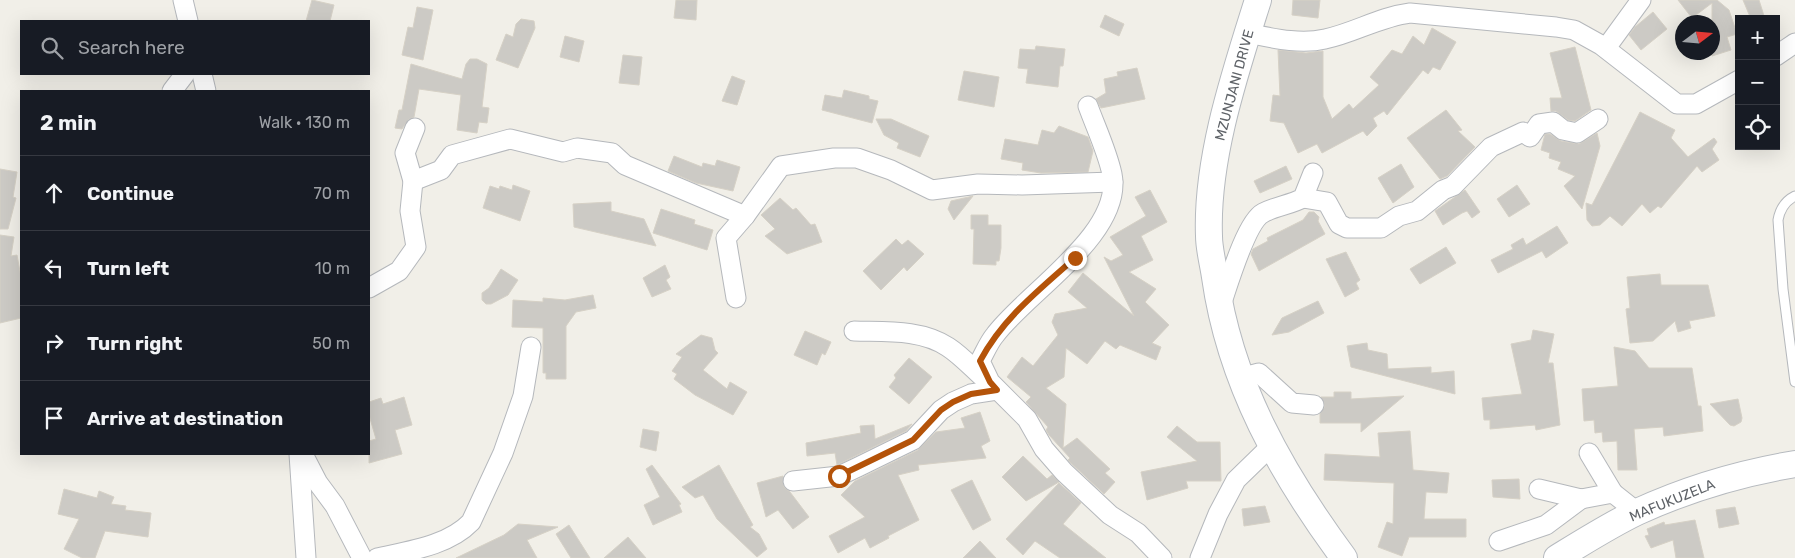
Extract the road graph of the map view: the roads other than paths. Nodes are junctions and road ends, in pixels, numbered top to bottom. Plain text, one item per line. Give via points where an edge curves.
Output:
1 (183, 0) edge
2 (1258, 0) edge
3 (1641, 0) edge
4 (188, 20) edge
5 (1247, 33) junction
6 (1795, 43) edge
7 (1606, 48) junction
8 (1780, 53) edge
9 (184, 75) edge
10 (202, 75) edge
11 (1735, 82) edge
12 (173, 90) edge
13 (206, 90) edge
14 (1088, 106) dead end
15 (1598, 118) dead end
16 (415, 128) dead end
17 (1313, 173) dead end
18 (413, 181) junction
19 (1112, 182) junction
20 (1795, 196) edge
21 (1303, 198) junction
22 (745, 216) junction
23 (370, 287) edge
24 (736, 298) dead end
25 (1219, 310) junction
26 (854, 331) dead end
27 (530, 347) dead end
28 (1240, 378) junction
29 (1795, 382) edge
30 (997, 390) junction
31 (1314, 405) dead end
32 (1271, 446) junction
33 (1589, 453) dead end
34 (301, 455) edge
35 (302, 455) edge
36 (1795, 464) edge
37 (793, 481) dead end
38 (1540, 489) dead end
39 (1613, 493) junction
40 (1580, 500) junction
41 (1637, 512) junction
42 (1500, 541) dead end
43 (306, 558) edge
44 (362, 558) edge
45 (377, 558) edge
46 (1162, 558) edge
47 (1200, 558) edge
48 (1344, 558) edge
49 (1557, 558) edge

1 - 4 street
2 - 5 main road, MZUNJANI DRIVE
3 - 7 street
5 - 7 street via 1292,40 1323,40 1376,20 1410,14 1574,30
5 - 25 main road, MZUNJANI DRIVE via 1222,122 1213,180 1209,236
6 - 8 street
7 - 11 street via 1677,104 1696,104
9 - 12 street
10 - 13 street
14 - 19 street
15 - 21 street via 1577,133 1563,130 1553,122 1539,124 1530,137 1523,132 1491,147 1453,186 1443,190 1417,212 1399,216 1381,228 1347,228 1339,224 1327,202
16 - 18 street via 405,153
17 - 21 street
18 - 22 street via 441,170 452,155 510,139 562,152 577,148 612,153 625,165
18 - 23 street via 410,210 416,247 399,271
19 - 22 street via 978,184 932,190 857,158 834,158 781,166
19 - 30 street via 1111,202 1075,258 1018,310 995,335 980,361
20 - 29 lane via 1785,203 1778,220
21 - 25 street via 1289,206 1262,213 1244,238
22 - 24 street via 726,238
25 - 28 main road, MZUNJANI DRIVE
26 - 30 street via 906,333 930,338 948,347
27 - 45 street via 522,396 503,453 471,522 463,530 439,542
28 - 31 street via 1259,373 1292,403
28 - 32 main road, MZUNJANI DRIVE
30 - 37 street via 971,394 953,402 913,440 839,476
30 - 46 street via 1027,419 1044,450 1064,472 1110,515 1138,533
32 - 47 street via 1236,480
32 - 48 main road, MZUNJANI DRIVE via 1286,474
33 - 39 street
34 - 43 street
35 - 44 street via 335,506
36 - 41 main road, MAFUKUZELA via 1734,476
38 - 40 street
39 - 40 street
39 - 41 street
40 - 42 street via 1546,525
41 - 49 main road, MAFUKUZELA

